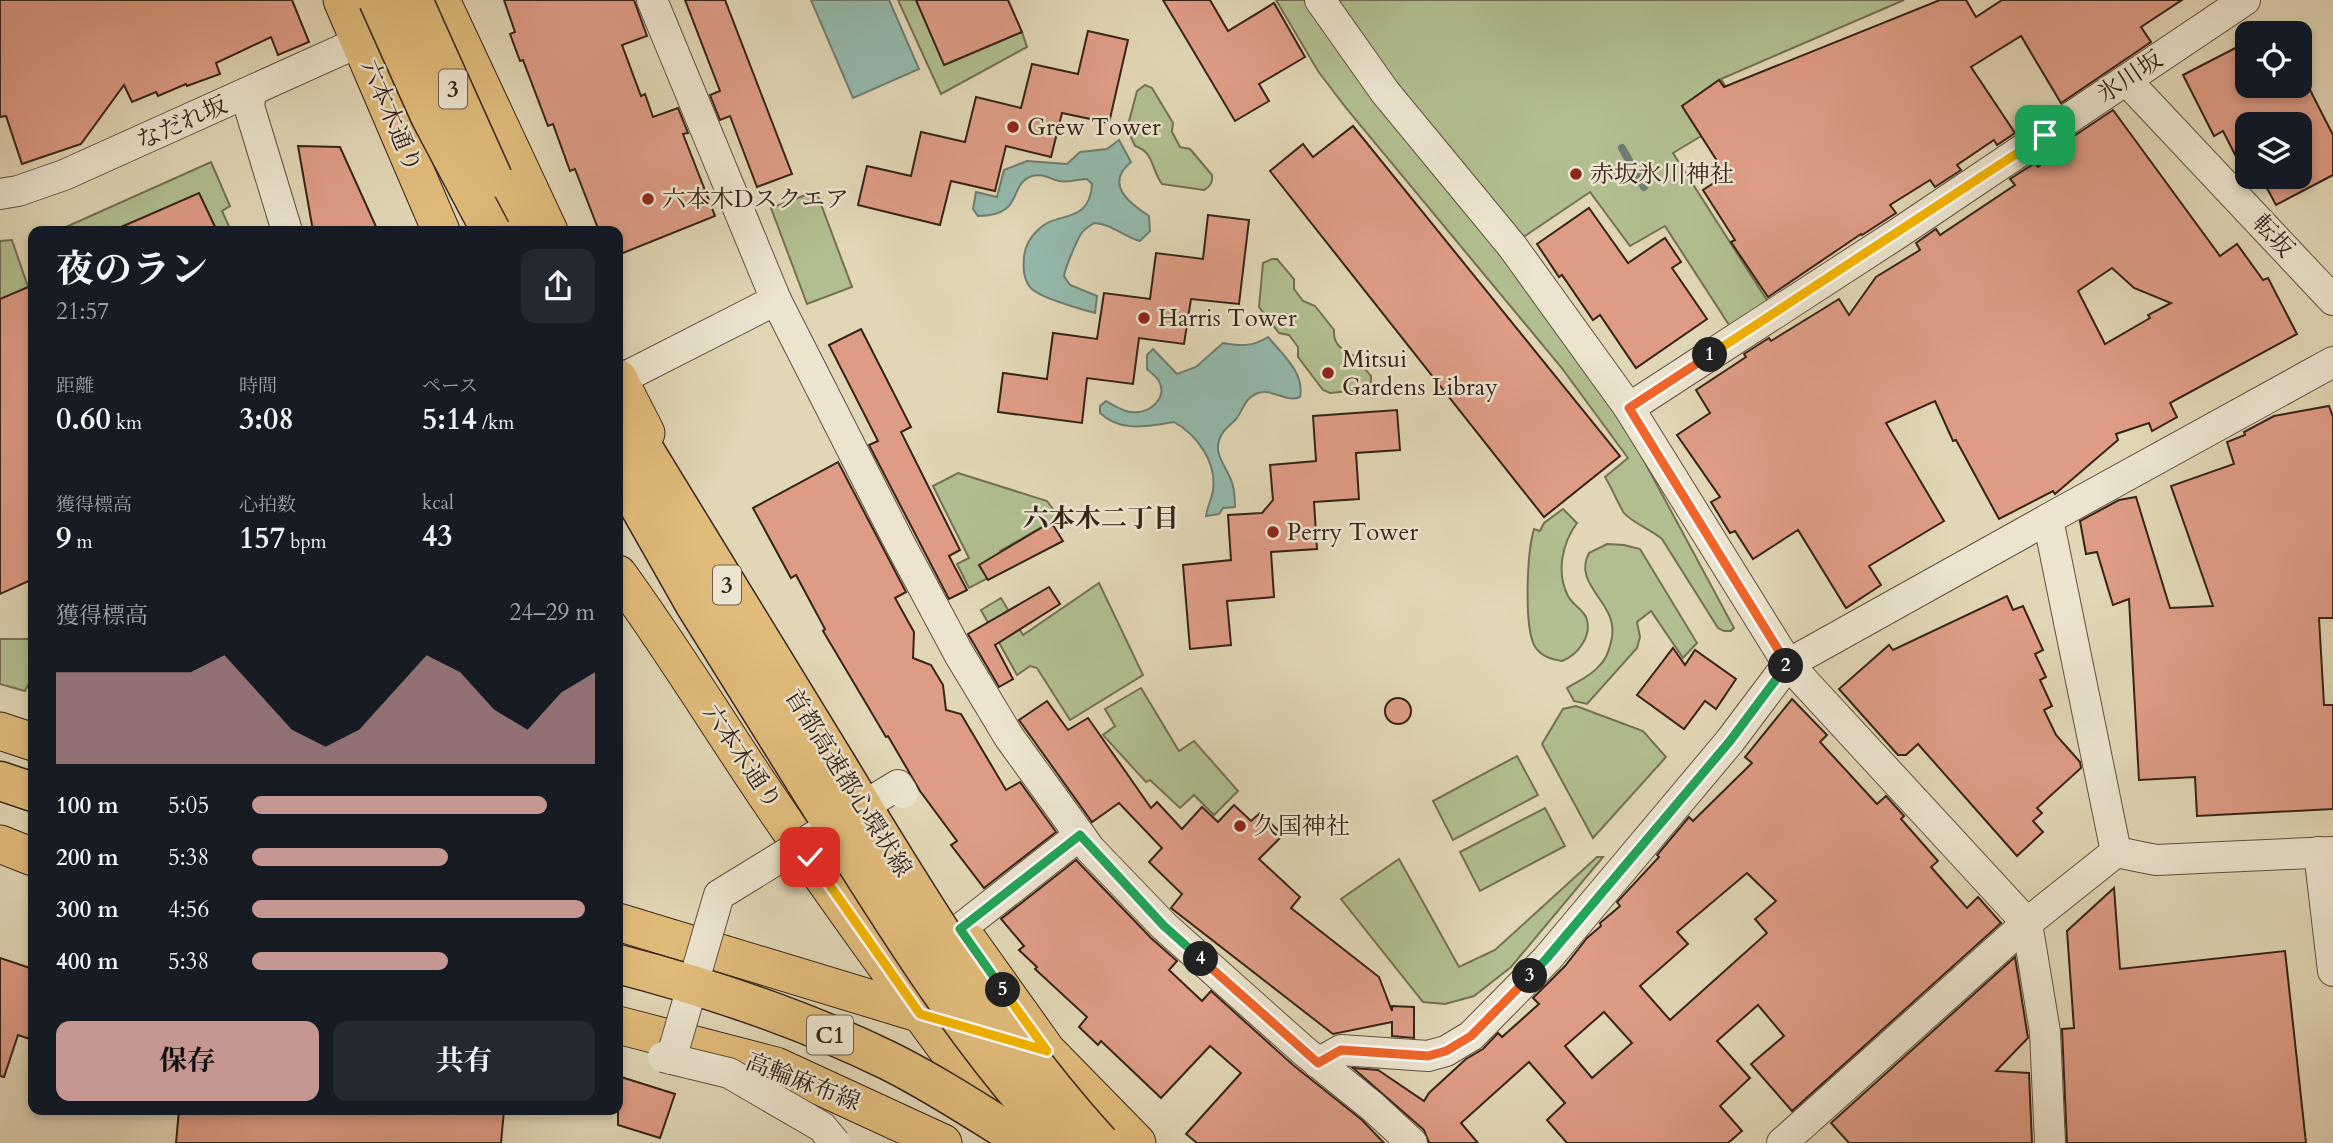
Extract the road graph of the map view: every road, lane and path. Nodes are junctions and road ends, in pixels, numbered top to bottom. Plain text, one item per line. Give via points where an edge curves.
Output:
1 (342, 0) edge
2 (378, 0) edge
3 (652, 0) edge
4 (1320, 0) edge
5 (2245, 0) edge
6 (439, 1) edge
7 (359, 42) junction
8 (2126, 80) junction
9 (251, 93) junction
10 (430, 116) junction
11 (493, 178) junction
12 (0, 194) edge
13 (285, 226) edge
14 (439, 226) edge
15 (475, 226) edge
16 (476, 226) edge
17 (488, 226) edge
18 (511, 226) edge
19 (517, 226) edge
20 (547, 226) edge
21 (776, 300) junction
22 (2333, 300) edge
23 (2333, 362) edge
24 (623, 385) edge
25 (623, 396) edge
26 (623, 397) edge
27 (1629, 408) junction
28 (623, 478) edge
29 (2048, 519) junction
30 (623, 581) edge
31 (1787, 664) junction
32 (0, 730) edge
33 (28, 740) edge
34 (0, 781) edge
35 (28, 790) edge
36 (903, 793) dead end
37 (0, 797) edge
38 (28, 806) edge
39 (1080, 835) junction
40 (0, 844) edge
41 (2116, 852) junction
42 (2326, 852) edge
43 (28, 855) edge
44 (928, 881) junction
45 (2027, 923) junction
46 (623, 924) edge
47 (960, 929) junction
48 (623, 965) edge
49 (2333, 971) edge
50 (623, 981) edge
51 (920, 1014) junction
52 (623, 1026) edge
53 (986, 1033) junction
54 (1047, 1051) junction
55 (1318, 1063) junction
56 (837, 1093) junction
57 (1407, 1141) edge
58 (809, 1143) edge
59 (835, 1143) edge
60 (943, 1143) edge
61 (998, 1143) edge
62 (1016, 1143) edge
63 (1027, 1143) edge
64 (1062, 1143) edge
65 (1087, 1143) edge
66 (1100, 1143) edge
67 (1137, 1143) edge
68 (1782, 1143) edge
69 (2050, 1143) edge

1 - 7 main road, 六本木通り
2 - 10 highway, 3, bridge
3 - 21 street
4 - 27 street via 1385,92 1512,246
5 - 8 street, 氷川坂
6 - 7 street, なだれ坂
6 - 11 highway, 3, bridge
6 - 16 street via 421,27 418,40 421,58 468,161
6 - 20 main road
7 - 9 street, なだれ坂
7 - 14 main road, 六本木通り
8 - 22 street, 転坂
8 - 27 street, 氷川坂
9 - 12 street, なだれ坂 via 64,175
9 - 13 street via 248,106
10 - 15 highway, 3, bridge
10 - 17 highway, 3, bridge
11 - 18 highway
11 - 19 highway, 3
21 - 24 street
21 - 39 street via 959,654 1009,737
23 - 29 street
25 - 44 main road
26 - 66 highway, 首都高速都心環状線 / 3, bridge via 915,893 996,1014
27 - 31 street
28 - 64 highway, 3, bridge via 708,625 889,913 972,1035
29 - 31 street
29 - 41 street
30 - 51 main road, 六本木通り
31 - 45 street
31 - 55 street via 1730,741 1547,958 1471,1036 1428,1056 1341,1050
32 - 33 main road
34 - 35 highway
36 - 59 street, bridge via 898,785 719,895 667,1058 729,1073 822,1127
37 - 38 highway
39 - 47 street
39 - 55 street via 1164,926
40 - 43 main road
41 - 42 street via 2156,860
41 - 45 street
42 - 49 street
44 - 47 main road
44 - 53 main road
45 - 68 street
45 - 69 street via 2045,1032
46 - 51 main road
47 - 54 main road
48 - 63 highway, C1, bridge via 818,1029 890,1062
50 - 61 highway, C1 via 814,1045 883,1077
51 - 53 main road
51 - 62 main road, 六本木通り
52 - 56 main road, 高輪麻布線 via 776,1066
53 - 54 main road
53 - 65 main road
54 - 67 main road
55 - 57 street
56 - 58 street
56 - 60 main road, 高輪麻布線

